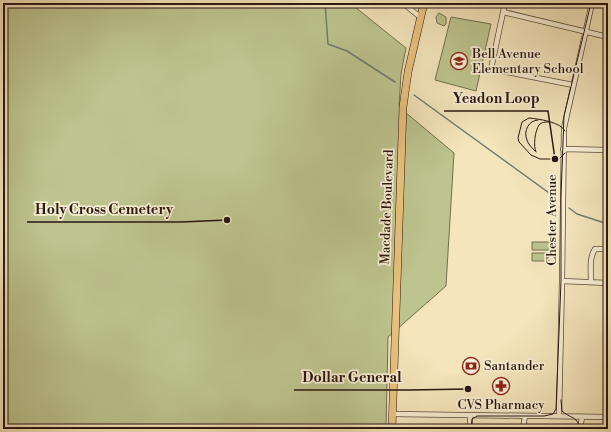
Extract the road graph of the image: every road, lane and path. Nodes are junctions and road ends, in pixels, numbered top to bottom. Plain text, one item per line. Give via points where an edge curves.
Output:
1 (403, 3) edge
2 (424, 3) edge
3 (506, 3) edge
4 (592, 3) edge
5 (503, 12) junction
6 (420, 17) junction
7 (585, 32) junction
8 (608, 37) edge
9 (573, 86) junction
10 (563, 149) junction
11 (608, 150) edge
12 (608, 249) edge
13 (562, 281) junction
14 (590, 282) junction
15 (608, 283) edge
16 (393, 414) junction
17 (470, 415) junction
18 (525, 416) junction
19 (559, 416) junction
20 (582, 417) junction
21 (608, 417) edge
22 (392, 429) edge
23 (470, 429) edge
24 (523, 429) edge
25 (580, 429) edge

1 - 6 street
2 - 6 main road, Macdade Boulevard
3 - 5 street
4 - 7 street, Chester Avenue
5 - 7 street
5 - 9 street via 491,69
6 - 16 main road, Macdade Boulevard via 403,107
7 - 8 street
7 - 9 street, Chester Avenue
9 - 10 street, Chester Avenue via 566,116
10 - 11 street
10 - 13 street, Chester Avenue
12 - 14 street via 593,251
13 - 14 street
13 - 19 street, Chester Avenue
14 - 15 street
16 - 17 street
16 - 22 main road, Macdade Boulevard
17 - 18 street
17 - 23 street
18 - 19 street
18 - 24 street
19 - 20 street
20 - 21 street
20 - 25 street

